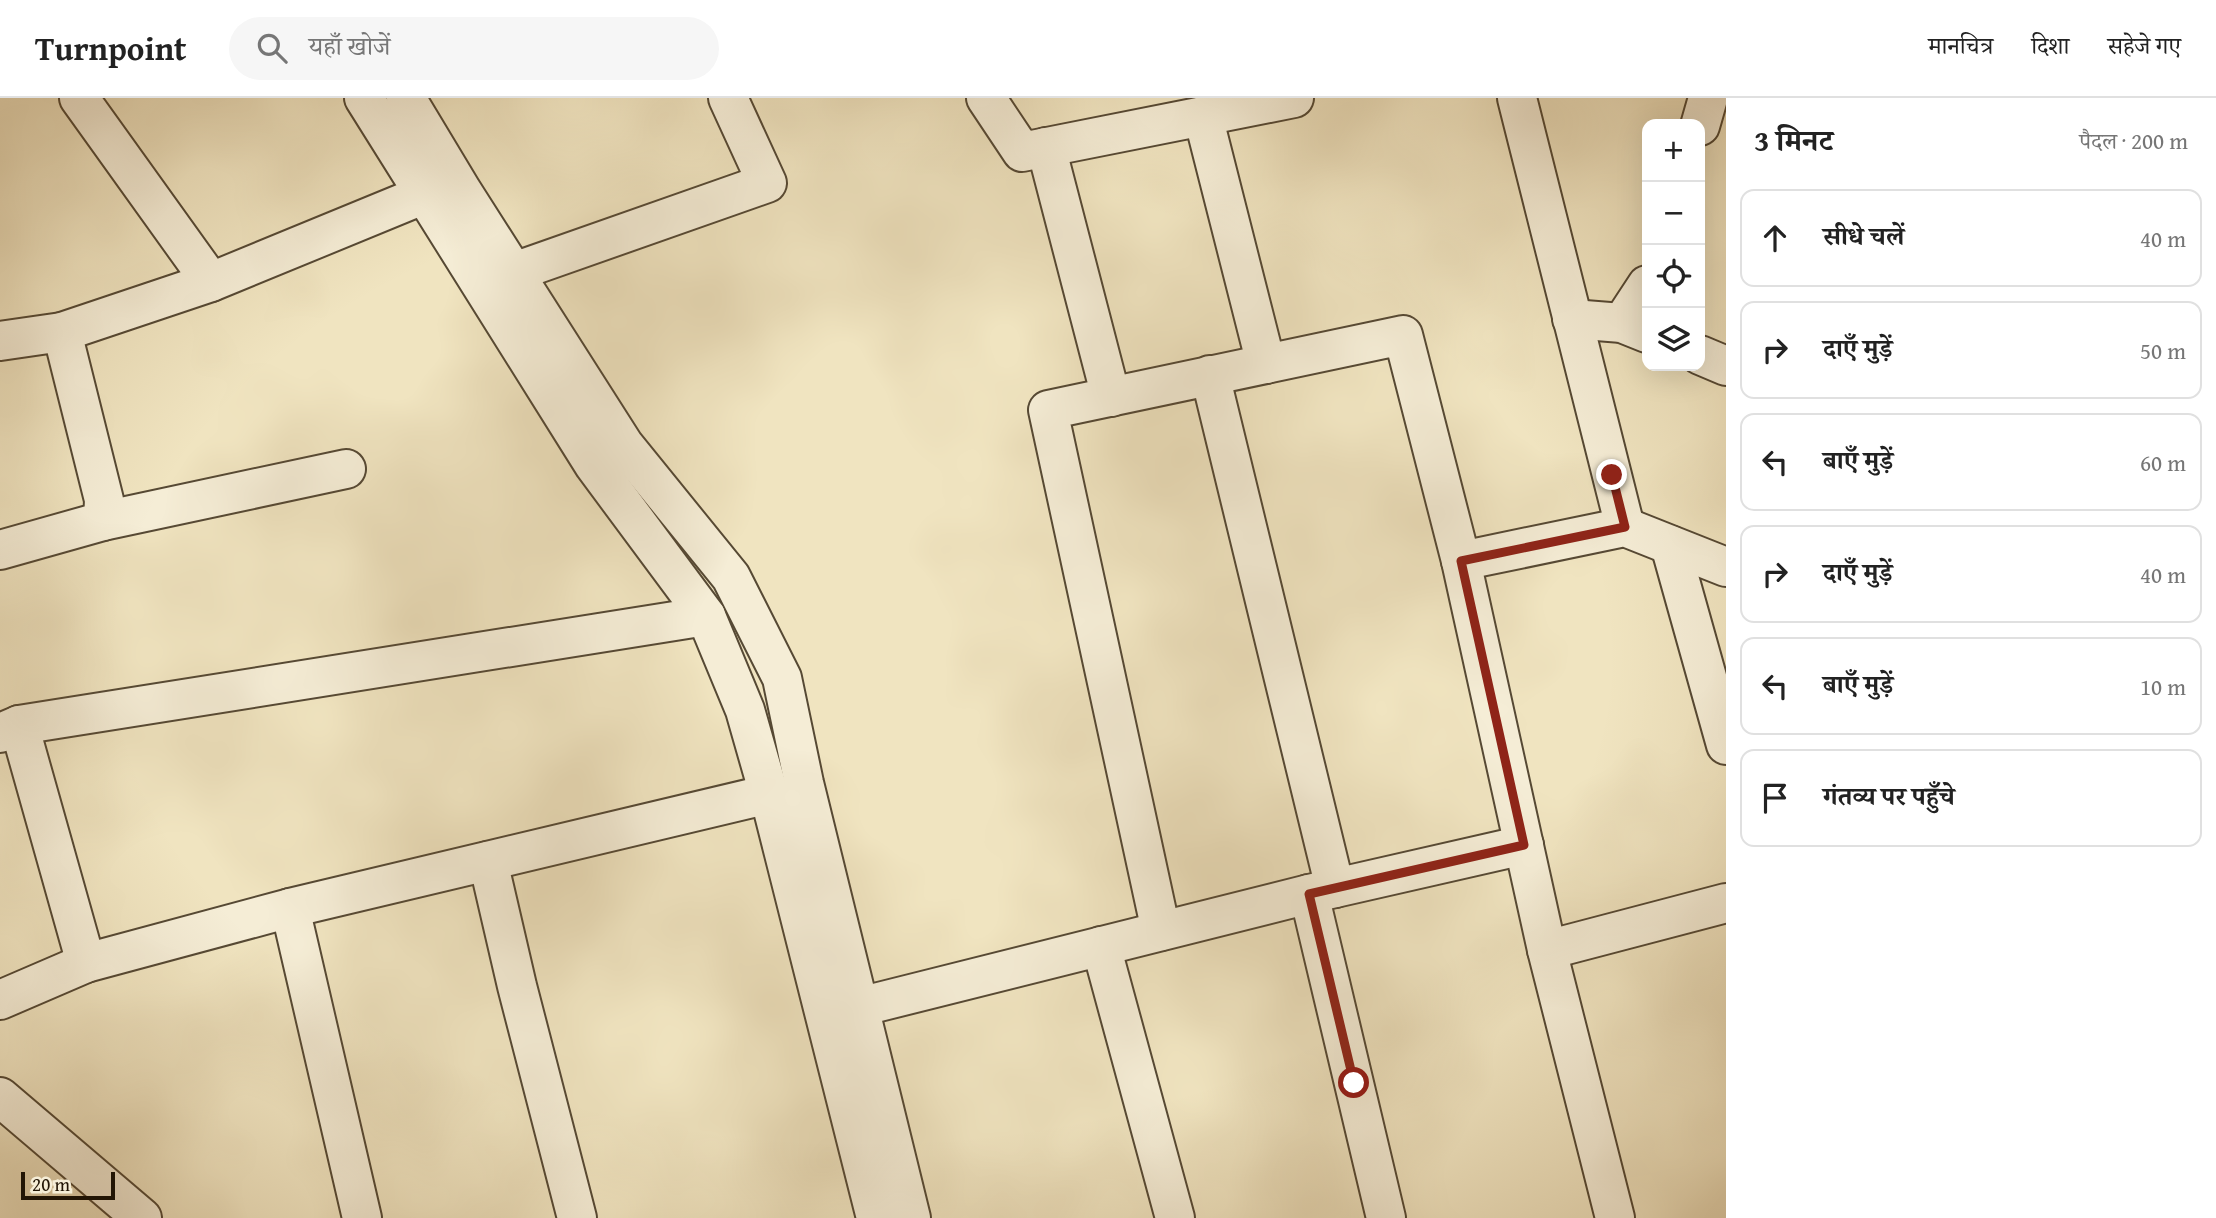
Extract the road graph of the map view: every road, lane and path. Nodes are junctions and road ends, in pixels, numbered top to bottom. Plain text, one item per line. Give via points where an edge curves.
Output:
1 (79, 98) edge
2 (363, 98) edge
3 (406, 98) edge
4 (728, 98) edge
5 (986, 98) edge
6 (1294, 98) edge
7 (1517, 98) edge
8 (1707, 98) edge
9 (1203, 116) junction
10 (1702, 119) edge
11 (1046, 147) junction
12 (425, 194) junction
13 (513, 272) junction
14 (211, 282) junction
15 (1642, 303) edge
16 (1572, 319) junction
17 (1635, 328) edge
18 (62, 332) junction
19 (0, 341) edge
20 (1705, 357) edge
21 (1266, 364) junction
22 (1726, 366) edge
23 (1210, 375) junction
24 (1111, 397) junction
25 (346, 469) dead end
26 (103, 520) junction
27 (1625, 527) junction
28 (1670, 545) junction
29 (0, 551) edge
30 (1461, 561) junction
31 (1726, 567) edge
32 (706, 616) junction
33 (10, 729) edge
34 (1726, 746) edge
35 (769, 794) junction
36 (1524, 845) junction
37 (488, 861) junction
38 (1322, 891) junction
39 (1726, 903) edge
40 (290, 908) junction
41 (1161, 931) junction
42 (1101, 946) junction
43 (1547, 950) junction
44 (86, 963) junction
45 (0, 1000) edge
46 (859, 1007) junction
47 (0, 1097) edge
48 (142, 1218) edge
49 (362, 1218) edge
50 (577, 1218) edge
51 (876, 1218) edge
52 (911, 1218) edge
53 (1175, 1218) edge
54 (1387, 1218) edge
55 (1615, 1218) edge

1 - 14 street
2 - 12 street
3 - 13 street
4 - 13 street via 767,183
5 - 11 street via 1022,152
6 - 9 street
7 - 16 street
8 - 10 street
9 - 11 street
9 - 21 street
11 - 24 street
12 - 14 street
12 - 32 street via 594,465
13 - 46 street via 624,445 731,577 782,678
14 - 18 street
15 - 17 street
16 - 17 street
16 - 27 street
18 - 19 street
18 - 26 street via 104,500
20 - 22 street
21 - 23 street
21 - 30 street via 1402,335
23 - 24 street
23 - 38 street
24 - 41 street via 1048,410
25 - 26 street
26 - 29 street
27 - 28 street
27 - 30 street
28 - 31 street
28 - 34 street
30 - 36 street
32 - 33 street
32 - 35 street via 745,710
33 - 44 street
35 - 37 street
35 - 51 street
36 - 38 street
36 - 43 street
37 - 40 street
37 - 50 street
38 - 41 street
38 - 54 street
39 - 43 street
40 - 44 street
40 - 49 street
41 - 42 street
42 - 46 street
42 - 53 street
43 - 55 street
44 - 45 street
46 - 52 street
47 - 48 street

